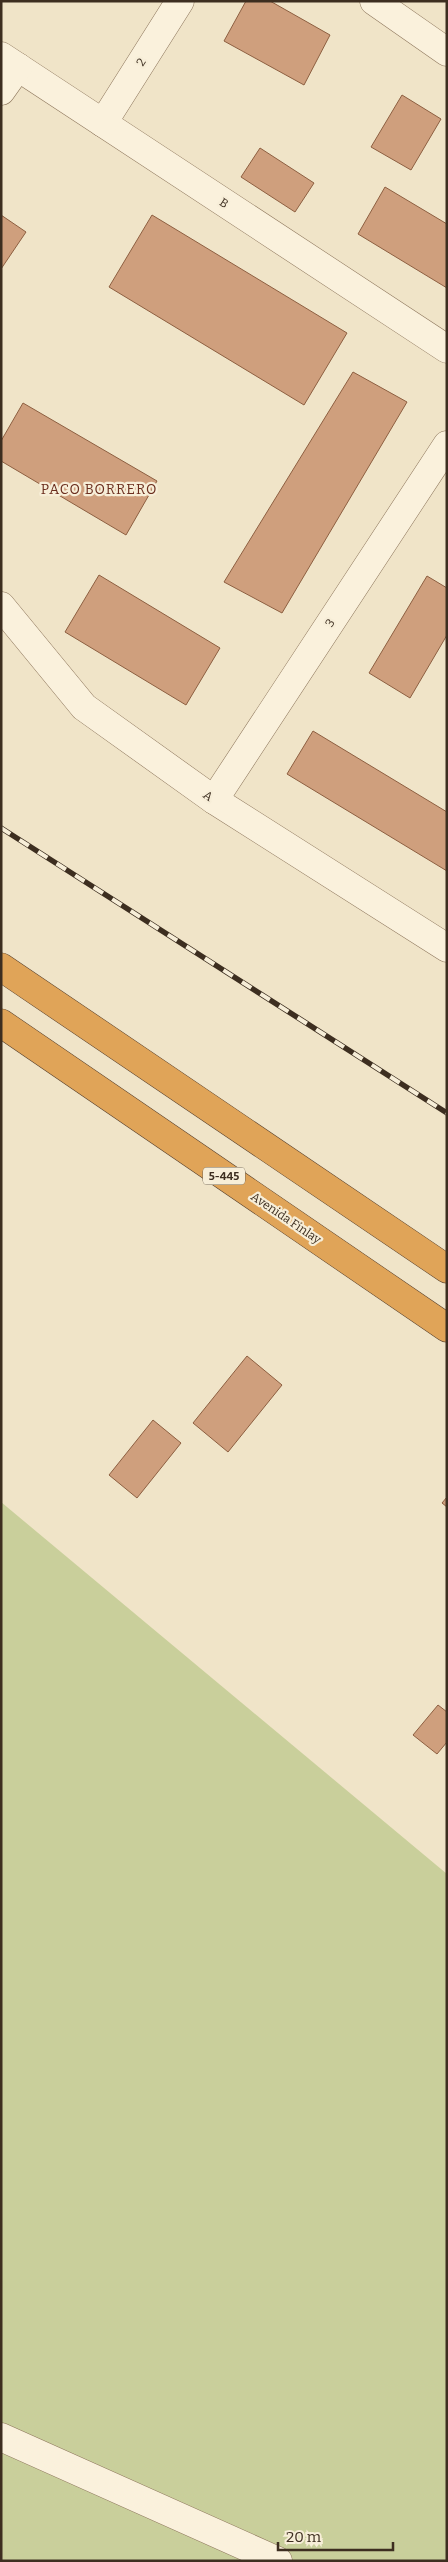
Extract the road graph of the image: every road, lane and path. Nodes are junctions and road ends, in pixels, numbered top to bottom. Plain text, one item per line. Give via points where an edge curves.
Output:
1 (180, 1) edge
2 (374, 1) edge
3 (447, 52) edge
4 (10, 61) edge
5 (1, 92) edge
6 (102, 123) junction
7 (447, 349) edge
8 (447, 445) edge
9 (1, 606) edge
10 (214, 800) junction
11 (447, 948) edge
12 (1, 967) edge
13 (1, 1023) edge
14 (447, 1269) edge
15 (447, 1328) edge
16 (1, 2438) edge
17 (278, 2561) edge

1 - 6 street, 2
2 - 3 street
4 - 5 street
4 - 6 street, B
6 - 7 street, B
8 - 10 street, 3
9 - 10 street, A via 84,707
10 - 11 street, A
12 - 14 highway
13 - 15 highway, Avenida Finlay / 5-445
16 - 17 street

